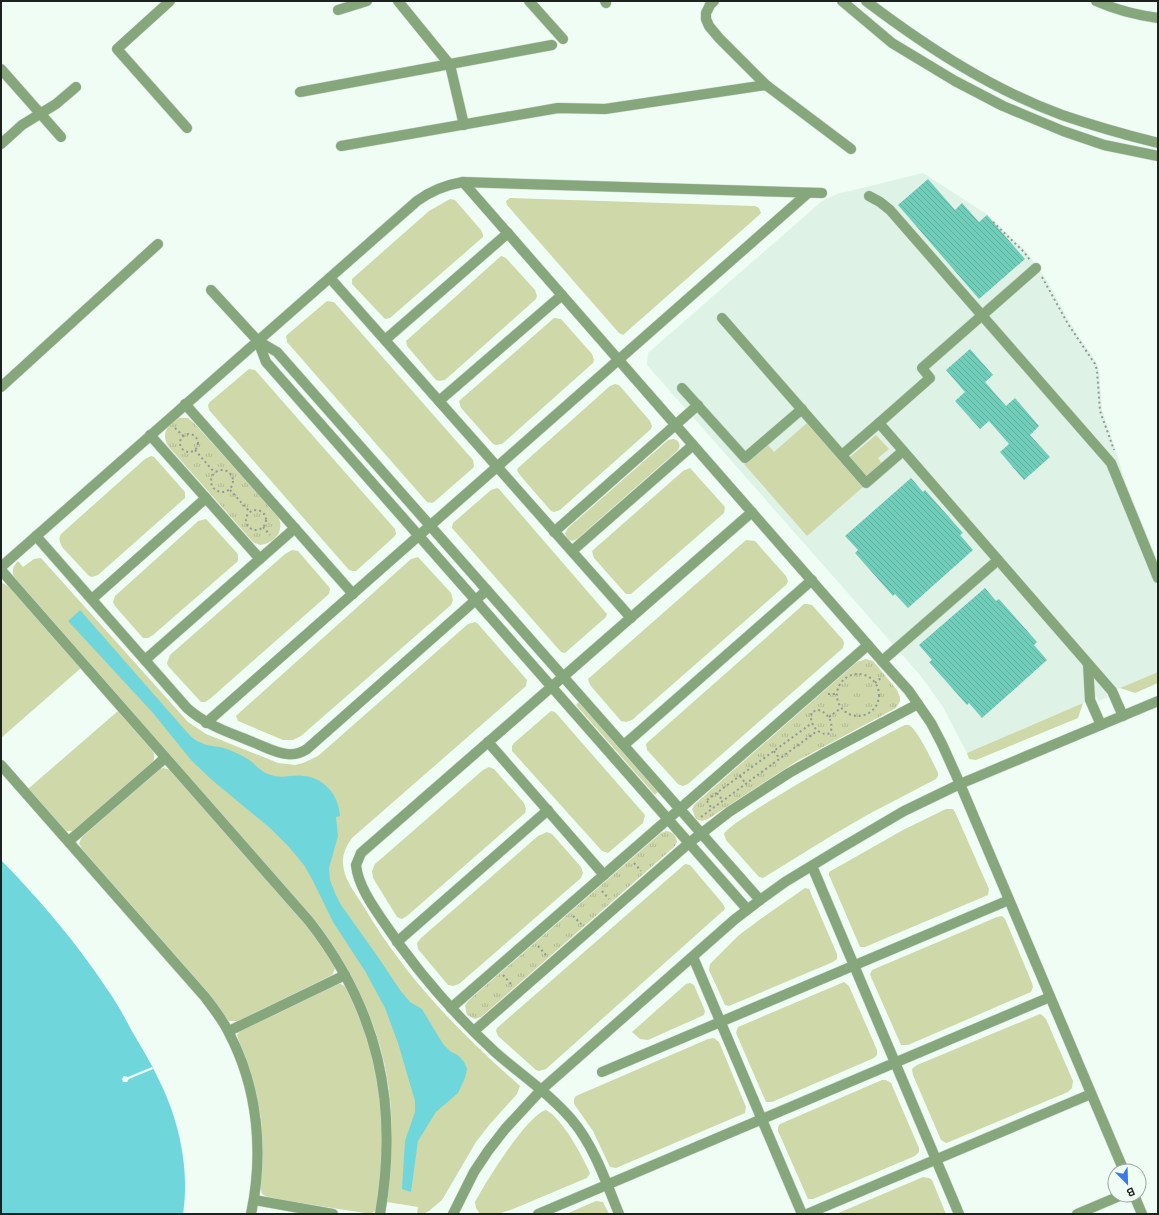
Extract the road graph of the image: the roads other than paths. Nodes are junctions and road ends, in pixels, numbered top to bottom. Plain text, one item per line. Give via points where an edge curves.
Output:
1 (170, 1) edge
2 (367, 1) edge
3 (398, 1) edge
4 (528, 1) edge
5 (714, 1) edge
6 (842, 1) edge
7 (866, 1) edge
8 (1096, 1) edge
9 (1113, 4) edge
10 (338, 10) dead end
11 (1158, 18) edge
12 (563, 39) dead end
13 (552, 45) dead end
14 (450, 65) junction
15 (1, 69) edge
16 (749, 69) junction
17 (766, 85) junction
18 (76, 87) dead end
19 (741, 89) junction
20 (300, 92) dead end
21 (40, 114) junction
22 (464, 125) junction
23 (187, 128) dead end
24 (61, 137) dead end
25 (1158, 143) edge
26 (1, 144) edge
27 (341, 146) dead end
28 (851, 149) dead end
29 (1158, 156) edge
30 (463, 182) junction
31 (808, 193) junction
32 (822, 193) dead end
33 (869, 196) dead end
34 (508, 233) junction
35 (158, 244) dead end
36 (1036, 268) road end
37 (330, 278) junction
38 (211, 290) dead end
39 (562, 296) junction
40 (982, 316) junction
41 (722, 318) dead end
42 (385, 340) junction
43 (258, 341) junction
44 (619, 360) junction
45 (1, 386) edge
46 (682, 388) dead end
47 (439, 401) junction
48 (186, 404) junction
49 (698, 405) junction
50 (802, 409) junction
51 (879, 423) junction
52 (676, 425) junction
53 (150, 435) junction
54 (693, 445) junction
55 (903, 451) junction
56 (842, 455) junction
57 (497, 467) junction
58 (206, 498) junction
59 (752, 512) junction
60 (430, 526) junction
61 (295, 528) junction
62 (554, 532) junction
63 (36, 536) junction
64 (419, 536) junction
65 (572, 551) junction
66 (260, 559) junction
67 (998, 560) junction
68 (1, 567) edge
69 (1, 570) edge
70 (1158, 578) edge
71 (812, 580) junction
72 (487, 590) junction
73 (353, 594) junction
74 (92, 599) junction
75 (476, 600) junction
76 (631, 618) junction
77 (868, 644) junction
78 (145, 660) junction
79 (882, 661) junction
80 (1088, 664) junction
81 (563, 676) junction
82 (552, 686) junction
83 (1158, 701) edge
84 (918, 704) junction
85 (1123, 716) junction
86 (206, 723) junction
87 (1101, 725) junction
88 (488, 742) junction
89 (624, 746) junction
90 (165, 758) junction
91 (1, 765) edge
92 (960, 784) junction
93 (680, 809) junction
94 (548, 810) junction
95 (668, 819) junction
96 (701, 833) junction
97 (69, 841) junction
98 (689, 843) junction
99 (812, 866) junction
100 (604, 875) junction
101 (760, 900) junction
102 (1009, 900) junction
103 (747, 909) junction
104 (398, 942) junction
105 (693, 957) junction
106 (854, 965) junction
107 (345, 974) junction
108 (1050, 997) junction
109 (451, 1008) junction
110 (720, 1022) junction
111 (229, 1031) junction
112 (474, 1031) junction
113 (895, 1062) junction
114 (602, 1072) dead end
115 (541, 1090) junction
116 (1091, 1094) junction
117 (762, 1119) junction
118 (936, 1160) junction
119 (1121, 1163) edge
120 (607, 1184) junction
121 (254, 1200) junction
122 (1107, 1201) edge
123 (1137, 1203) edge
124 (251, 1214) edge
125 (333, 1214) edge
126 (380, 1214) edge
127 (453, 1214) edge
128 (538, 1214) edge
129 (619, 1214) edge
130 (802, 1214) edge
131 (808, 1214) edge
132 (959, 1214) edge
133 (1077, 1214) edge
134 (1142, 1214) edge

1 - 23 street via 117,49
2 - 10 street
3 - 14 street
4 - 12 street
5 - 16 street via 706,13 709,26
6 - 29 street via 892,43 1003,106 1104,145
7 - 25 street via 904,30 964,68 1012,94 1098,127
8 - 9 street
9 - 11 street via 1134,14
13 - 14 street
14 - 20 street
14 - 22 street
15 - 21 street
16 - 17 street
16 - 19 street via 750,77
17 - 19 street
17 - 28 street
18 - 21 street
19 - 22 street via 605,109 558,108
21 - 24 street
21 - 26 street via 22,125
22 - 27 street
30 - 31 street
30 - 34 street
30 - 37 street via 444,186 426,194
31 - 32 street
31 - 44 street
33 - 40 street via 890,210
34 - 39 street
34 - 42 street
35 - 45 street
36 - 40 street
37 - 42 street
37 - 43 street
38 - 43 street
39 - 44 street
39 - 47 street
40 - 51 street via 922,368 930,378
40 - 70 street via 1111,463
41 - 50 street
42 - 47 street
43 - 48 street
43 - 60 street via 277,352
43 - 64 street via 266,362
44 - 52 street
44 - 57 street
46 - 49 street
47 - 57 street
48 - 53 street
48 - 61 street
49 - 50 street via 745,458
49 - 52 street
50 - 56 street
51 - 55 street
51 - 56 street
52 - 54 street
52 - 62 street
53 - 58 street
53 - 63 street
54 - 59 street
54 - 65 street
55 - 56 street via 866,482
55 - 67 street
57 - 60 street
57 - 62 street
58 - 66 street
58 - 74 street
59 - 71 street
59 - 76 street
60 - 64 street
60 - 72 street
61 - 66 street
61 - 73 street
62 - 65 street
63 - 68 street
63 - 74 street
64 - 73 street
64 - 75 street
65 - 76 street
66 - 78 street
67 - 79 street
67 - 80 street
69 - 90 street
71 - 77 street
71 - 89 street
72 - 75 street
72 - 81 street
73 - 86 street
74 - 78 street
75 - 82 street
75 - 86 street via 301,752 280,753
76 - 81 street
77 - 79 street
77 - 93 street
78 - 86 street via 187,708
79 - 84 street
80 - 85 street via 1112,691
80 - 87 street via 1090,700
81 - 82 street
81 - 89 street
82 - 88 street
82 - 95 street
83 - 85 street
84 - 92 street via 942,744
84 - 96 street via 789,773
85 - 87 street
87 - 92 street
88 - 94 street
88 - 104 street via 361,853 357,861 356,869 364,889
89 - 93 street
90 - 97 street
90 - 107 street via 309,921
91 - 97 street
92 - 99 street via 904,811
92 - 102 street
93 - 95 street
93 - 96 street
94 - 100 street
94 - 104 street
95 - 98 street
95 - 100 street
96 - 98 street
96 - 101 street
97 - 111 street via 205,997
98 - 103 street
98 - 112 street
99 - 101 street
99 - 106 street
100 - 109 street
101 - 103 street
102 - 106 street
102 - 108 street
103 - 105 street
104 - 109 street
105 - 110 street
105 - 115 street
106 - 110 street
106 - 113 street
107 - 111 street
107 - 126 street via 369,1028 384,1093 387,1144
108 - 113 street
108 - 116 street
109 - 112 street
110 - 114 street
110 - 117 street
111 - 121 street via 240,1056 256,1118 258,1158
112 - 115 street
113 - 117 street
113 - 118 street
115 - 120 street via 579,1129
115 - 127 street via 488,1151
116 - 118 street
116 - 119 street
117 - 120 street
117 - 130 street
118 - 131 street
118 - 132 street
120 - 128 street
120 - 129 street
121 - 124 street
121 - 125 street
122 - 133 street
123 - 134 street

